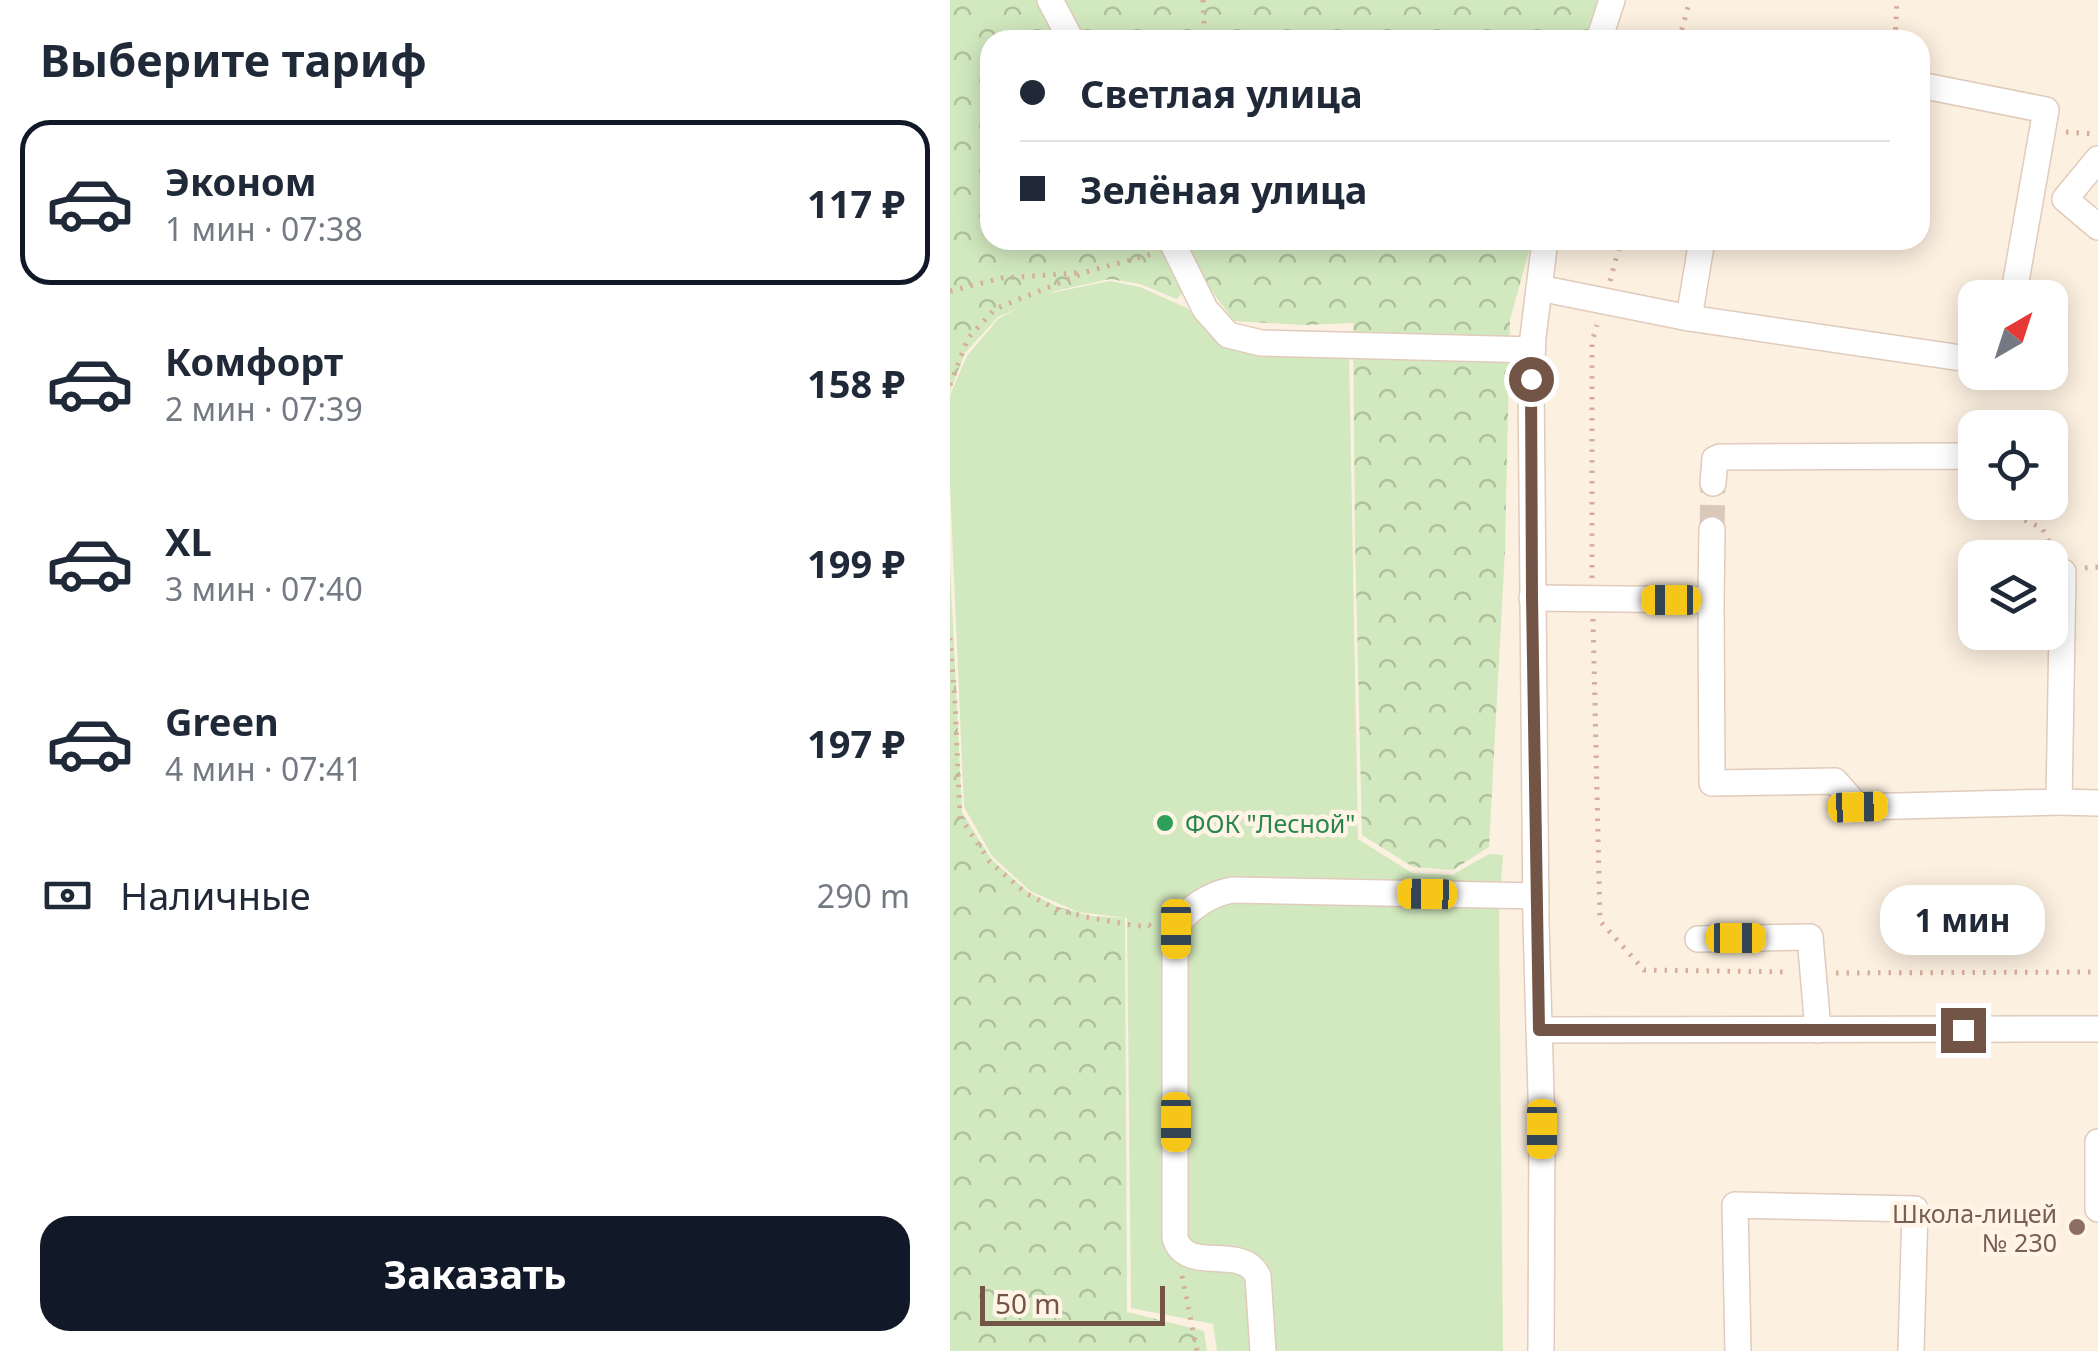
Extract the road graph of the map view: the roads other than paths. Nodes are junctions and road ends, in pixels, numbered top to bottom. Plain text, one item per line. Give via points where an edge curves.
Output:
1 (1050, 0) edge
2 (1612, 0) edge
3 (1066, 30) edge
4 (1603, 30) edge
5 (1930, 87) edge
6 (2098, 159) edge
7 (2098, 227) edge
8 (1176, 250) edge
9 (1544, 250) edge
10 (1700, 250) edge
11 (2016, 280) edge
12 (1539, 288) junction
13 (1689, 318) junction
14 (1532, 350) junction
15 (1958, 358) edge
16 (1958, 456) edge
17 (1713, 483) tunnel mouth
18 (1712, 530) tunnel mouth
19 (1532, 598) junction
20 (1711, 600) junction
21 (2062, 650) edge
22 (2059, 802) junction
23 (2098, 802) edge
24 (1536, 896) junction
25 (1698, 939) dead end
26 (2098, 1029) edge
27 (1539, 1030) junction
28 (1818, 1030) junction
29 (2098, 1142) edge
30 (2098, 1209) edge
31 (1263, 1351) edge
32 (1542, 1351) edge
33 (1738, 1351) edge
34 (1911, 1351) edge

1 - 3 street
2 - 4 street
5 - 11 street via 2046,110
6 - 7 street via 2065,199
8 - 14 street via 1205,309 1228,334 1262,343
9 - 12 street
10 - 13 street
12 - 13 street
12 - 14 street
13 - 15 street
14 - 19 street
16 - 17 street via 1720,457
18 - 20 street
19 - 20 street
19 - 24 street
20 - 22 street via 1712,783 1835,781 1858,807
21 - 22 street
22 - 23 street
24 - 27 street
24 - 31 street via 1232,890 1182,916 1176,929 1178,1250 1254,1267
25 - 28 street via 1810,938
26 - 28 street
27 - 28 street
27 - 32 street
29 - 30 street
33 - 34 street via 1734,1205 1916,1208

